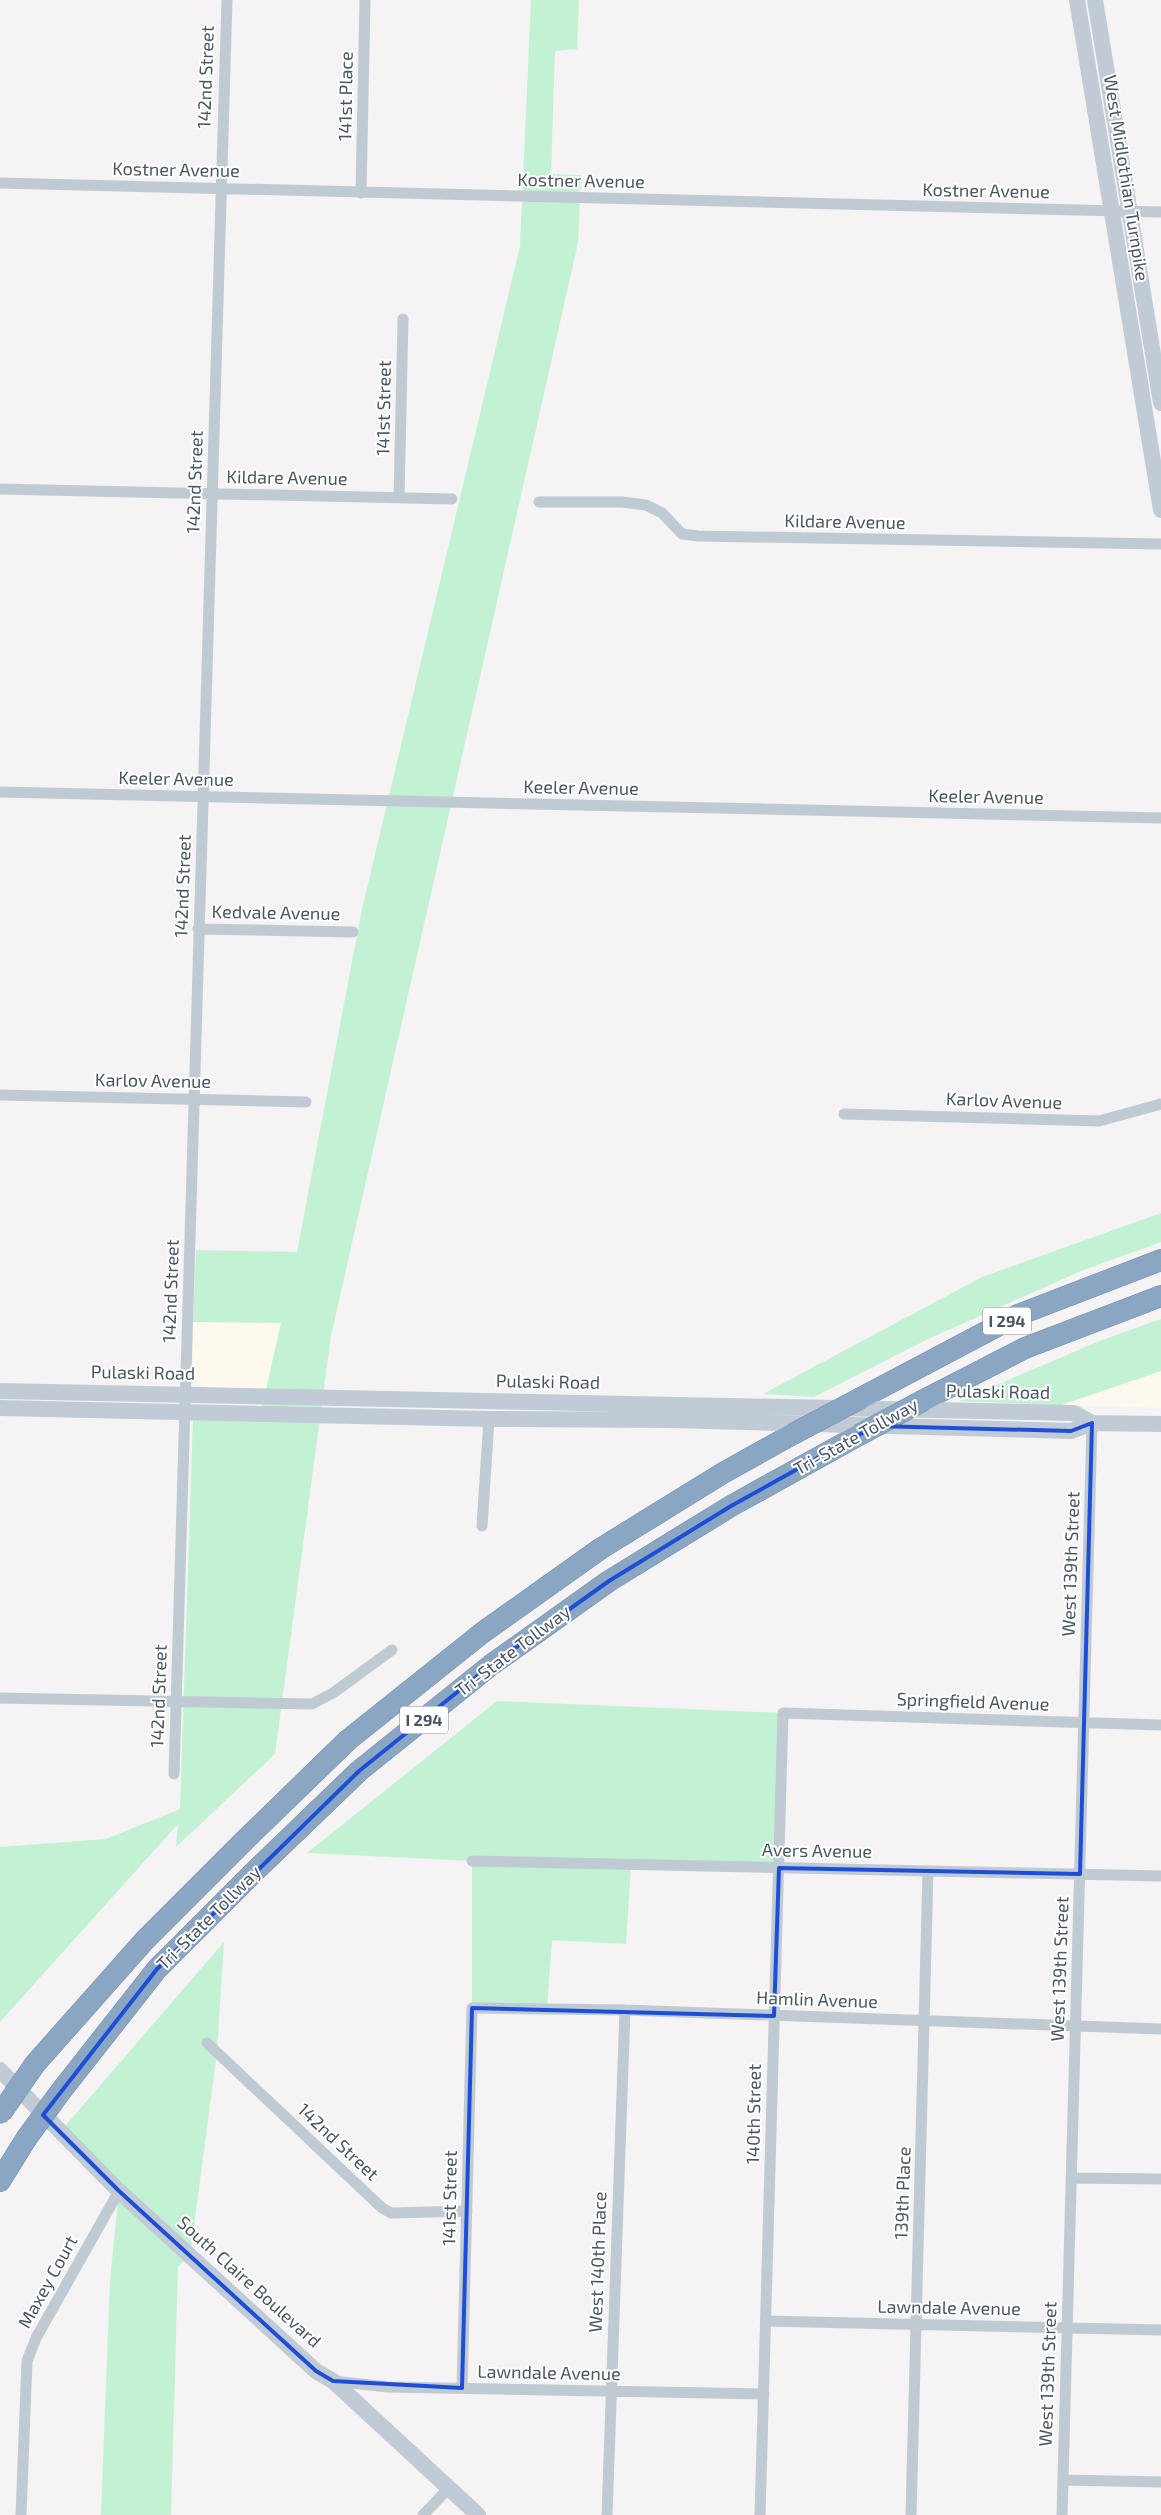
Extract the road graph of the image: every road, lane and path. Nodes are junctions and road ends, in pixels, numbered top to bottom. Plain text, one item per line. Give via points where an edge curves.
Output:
1 (227, 0) edge
2 (366, 0) edge
3 (1077, 0) edge
4 (1094, 0) edge
5 (0, 184) edge
6 (220, 189) junction
7 (362, 192) junction
8 (1111, 211) junction
9 (1130, 212) junction
10 (1161, 212) edge
11 (403, 319) dead end
12 (1161, 403) edge
13 (0, 489) edge
14 (212, 494) junction
15 (399, 498) junction
16 (452, 499) dead end
17 (539, 502) dead end
18 (1161, 510) edge
19 (1161, 544) edge
20 (0, 792) edge
21 (204, 797) junction
22 (1161, 818) edge
23 (198, 928) junction
24 (353, 932) dead end
25 (0, 1095) edge
26 (194, 1099) junction
27 (306, 1102) dead end
28 (1161, 1104) edge
29 (844, 1114) dead end
30 (1161, 1260) edge
31 (1161, 1296) edge
32 (0, 1391) edge
33 (186, 1393) junction
34 (0, 1408) edge
35 (185, 1411) junction
36 (489, 1419) junction
37 (1092, 1423) junction
38 (1161, 1424) edge
39 (482, 1526) dead end
40 (392, 1650) dead end
41 (0, 1698) edge
42 (176, 1703) junction
43 (783, 1713) joint
44 (1084, 1723) junction
45 (1161, 1726) edge
46 (174, 1774) dead end
47 (472, 1861) dead end
48 (779, 1868) junction
49 (928, 1871) junction
50 (1080, 1874) junction
51 (1161, 1876) edge
52 (472, 2008) joint
53 (625, 2010) junction
54 (774, 2016) junction
55 (925, 2021) junction
56 (1076, 2026) junction
57 (1161, 2029) edge
58 (207, 2043) dead end
59 (0, 2070) edge
60 (0, 2113) edge
61 (1071, 2178) junction
62 (1161, 2180) edge
63 (0, 2181) edge
64 (119, 2191) junction
65 (467, 2211) junction
66 (766, 2321) junction
67 (916, 2325) junction
68 (1067, 2328) junction
69 (1161, 2330) edge
70 (333, 2381) junction
71 (462, 2388) junction
72 (611, 2391) junction
73 (764, 2394) junction
74 (1063, 2480) junction
75 (1161, 2482) edge
76 (448, 2489) junction
77 (21, 2515) edge
78 (423, 2515) edge
79 (478, 2515) edge
80 (607, 2515) edge
81 (760, 2515) edge
82 (911, 2515) edge
83 (1062, 2515) edge

1 - 6 street, 142nd Street
2 - 7 street, 141st Place
3 - 8 main road, West Midlothian Turnpike
4 - 9 main road, West Midlothian Turnpike
5 - 6 street, Kostner Avenue
6 - 7 street, Kostner Avenue
6 - 14 street, 142nd Street
7 - 8 street, Kostner Avenue
8 - 9 street, Kostner Avenue
8 - 18 main road, West Midlothian Turnpike
9 - 10 street, Kostner Avenue
9 - 12 main road, West Midlothian Turnpike
11 - 15 street, 141st Street
13 - 14 street, Kildare Avenue
14 - 15 street, Kildare Avenue
14 - 21 street, 142nd Street
15 - 16 street, Kildare Avenue
17 - 19 street, Kildare Avenue via 646,505 662,513 682,534 698,536
20 - 21 street, Keeler Avenue
21 - 22 street, Keeler Avenue
21 - 23 street, 142nd Street
23 - 24 street, Kedvale Avenue
23 - 26 street, 142nd Street
25 - 26 street, Karlov Avenue
26 - 27 street, Karlov Avenue
26 - 33 street, 142nd Street
28 - 29 street, Karlov Avenue via 1099,1121
30 - 60 highway, Tri-State Tollway / I 294, bridge via 1018,1315 793,1434 600,1549 482,1633 348,1740 244,1840 145,1940 35,2064
31 - 63 highway, Tri-State Tollway / I 294, bridge via 1025,1348 859,1435 731,1506 609,1581 492,1665 359,1771 157,1970 61,2091
32 - 33 main road, Pulaski Road
33 - 35 street, 142nd Street
33 - 37 main road, Pulaski Road via 1074,1413
34 - 35 main road, Pulaski Road
35 - 36 main road, Pulaski Road
35 - 42 street, 142nd Street
36 - 37 main road, Pulaski Road via 670,1420 1071,1431
36 - 39 street
37 - 38 main road, Pulaski Road
37 - 44 street, West 139th Street
40 - 42 street via 333,1694 312,1704
41 - 42 street
42 - 46 street, 142nd Street
43 - 44 street, Springfield Avenue
43 - 48 street, 140th Street
44 - 45 street, Springfield Avenue
44 - 50 street, West 139th Street
47 - 48 street, Avers Avenue
48 - 49 street, Avers Avenue
48 - 54 street, 140th Street
49 - 50 street, Avers Avenue
49 - 55 street, 139th Place
50 - 51 street, Avers Avenue
50 - 56 street, West 139th Street
52 - 53 street, Hamlin Avenue
52 - 65 street, 141st Street
53 - 54 street, Hamlin Avenue
53 - 72 street, West 140th Place
54 - 55 street, Hamlin Avenue
54 - 66 street, 140th Street
55 - 56 street, Hamlin Avenue
55 - 67 street, 139th Place
56 - 57 street, Hamlin Avenue
56 - 61 street, West 139th Street
58 - 65 street, 142nd Street via 382,2208 391,2213
59 - 64 main road, South Claire Boulevard
61 - 62 street
61 - 68 street, West 139th Street
64 - 70 main road, South Claire Boulevard via 316,2371
64 - 77 street, Maxey Court via 36,2338 27,2361
65 - 71 street, 141st Street
66 - 67 street, Lawndale Avenue
66 - 73 street, 140th Street
67 - 68 street, Lawndale Avenue
67 - 82 street, 139th Place
68 - 69 street, Lawndale Avenue
68 - 74 street, West 139th Street
70 - 71 street, Lawndale Avenue via 387,2387
70 - 76 main road, South Claire Boulevard
71 - 72 street, Lawndale Avenue
72 - 73 street, Lawndale Avenue
72 - 80 street, West 140th Place
73 - 81 street, 140th Street
74 - 75 street
74 - 83 street, West 139th Street
76 - 78 street
76 - 79 main road, South Claire Boulevard

